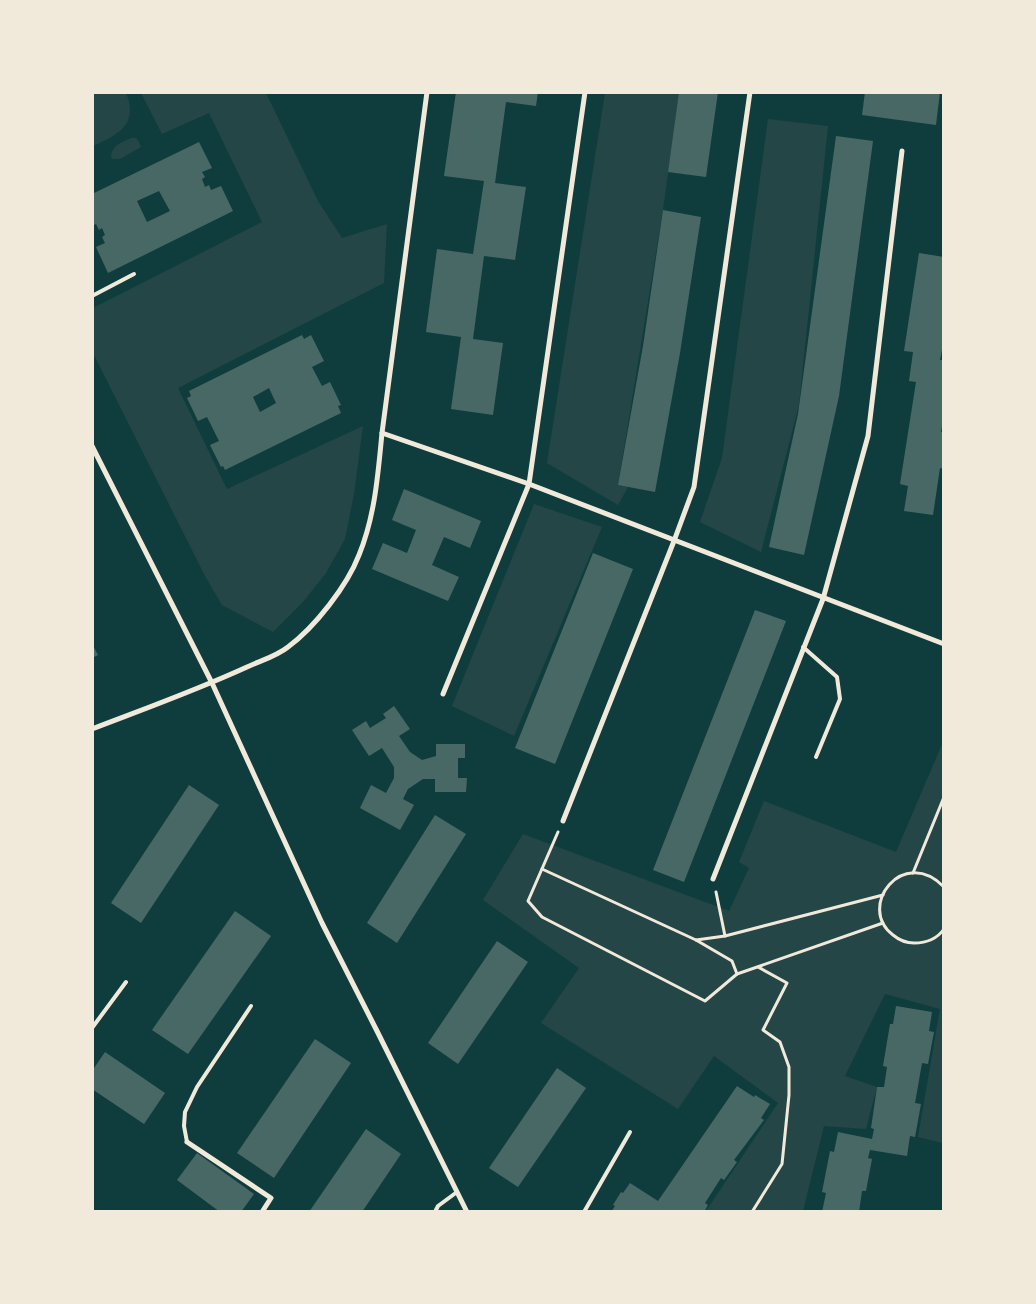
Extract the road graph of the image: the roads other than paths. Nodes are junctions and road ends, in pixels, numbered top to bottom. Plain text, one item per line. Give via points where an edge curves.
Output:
1 (427, 92) edge
2 (585, 92) edge
3 (750, 92) edge
4 (902, 151) dead end
5 (134, 274) dead end
6 (92, 296) edge
7 (382, 433) junction
8 (92, 446) edge
9 (529, 484) junction
10 (674, 541) junction
11 (823, 599) junction
12 (944, 644) edge
13 (803, 647) junction
14 (212, 683) junction
15 (443, 694) dead end
16 (92, 729) edge
17 (816, 757) dead end
18 (563, 821) road end
19 (713, 879) road end
20 (126, 982) dead end
21 (251, 1006) dead end
22 (92, 1028) edge
23 (630, 1132) dead end
24 (187, 1142) joint
25 (457, 1192) junction
26 (262, 1212) edge
27 (435, 1212) edge
28 (467, 1212) edge
29 (584, 1212) edge

1 - 7 street
2 - 9 street
3 - 10 street via 694,487
4 - 11 street via 868,436
5 - 6 lane
7 - 9 street
7 - 14 street via 371,519 359,556 339,592 318,619 287,648
8 - 14 street
9 - 10 street
9 - 15 street
10 - 11 street
10 - 18 street
11 - 12 street
11 - 13 street
13 - 17 lane via 837,677 840,699
13 - 19 street
14 - 16 street
14 - 25 street via 322,923
20 - 22 lane
21 - 24 lane via 184,1112
23 - 29 lane
24 - 26 street via 271,1198
25 - 27 lane
25 - 28 street

